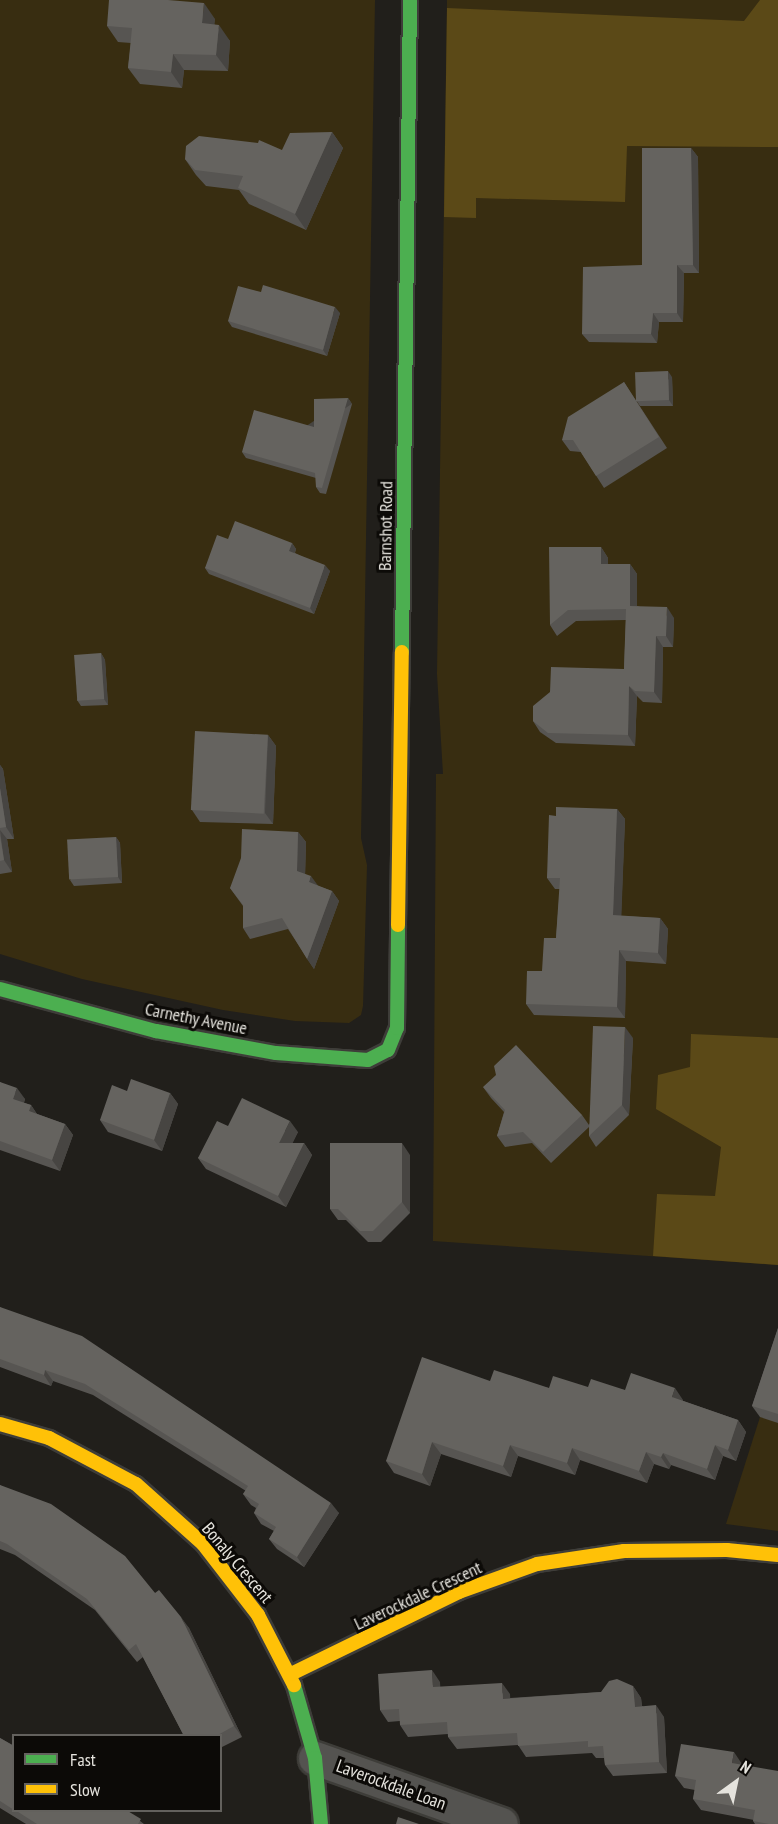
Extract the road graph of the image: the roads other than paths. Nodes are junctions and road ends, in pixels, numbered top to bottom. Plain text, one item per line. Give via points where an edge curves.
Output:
1 (410, 0) edge
2 (0, 989) edge
3 (388, 1050) joint
4 (0, 1424) edge
5 (778, 1555) edge
6 (291, 1674) junction
7 (315, 1758) junction
8 (321, 1824) edge
9 (501, 1824) edge

1 - 3 street, Barnshot Road via 398,1028
2 - 3 street, Carnethy Avenue via 156,1031 276,1053 368,1060
4 - 6 street, Bonaly Crescent via 50,1438 136,1484 203,1544 258,1615
5 - 6 street, Laverockdale Crescent via 727,1550 624,1551 537,1564 459,1592
6 - 7 street, Bonaly Crescent
7 - 8 street, Bonaly Crescent
7 - 9 street, Laverockdale Loan

